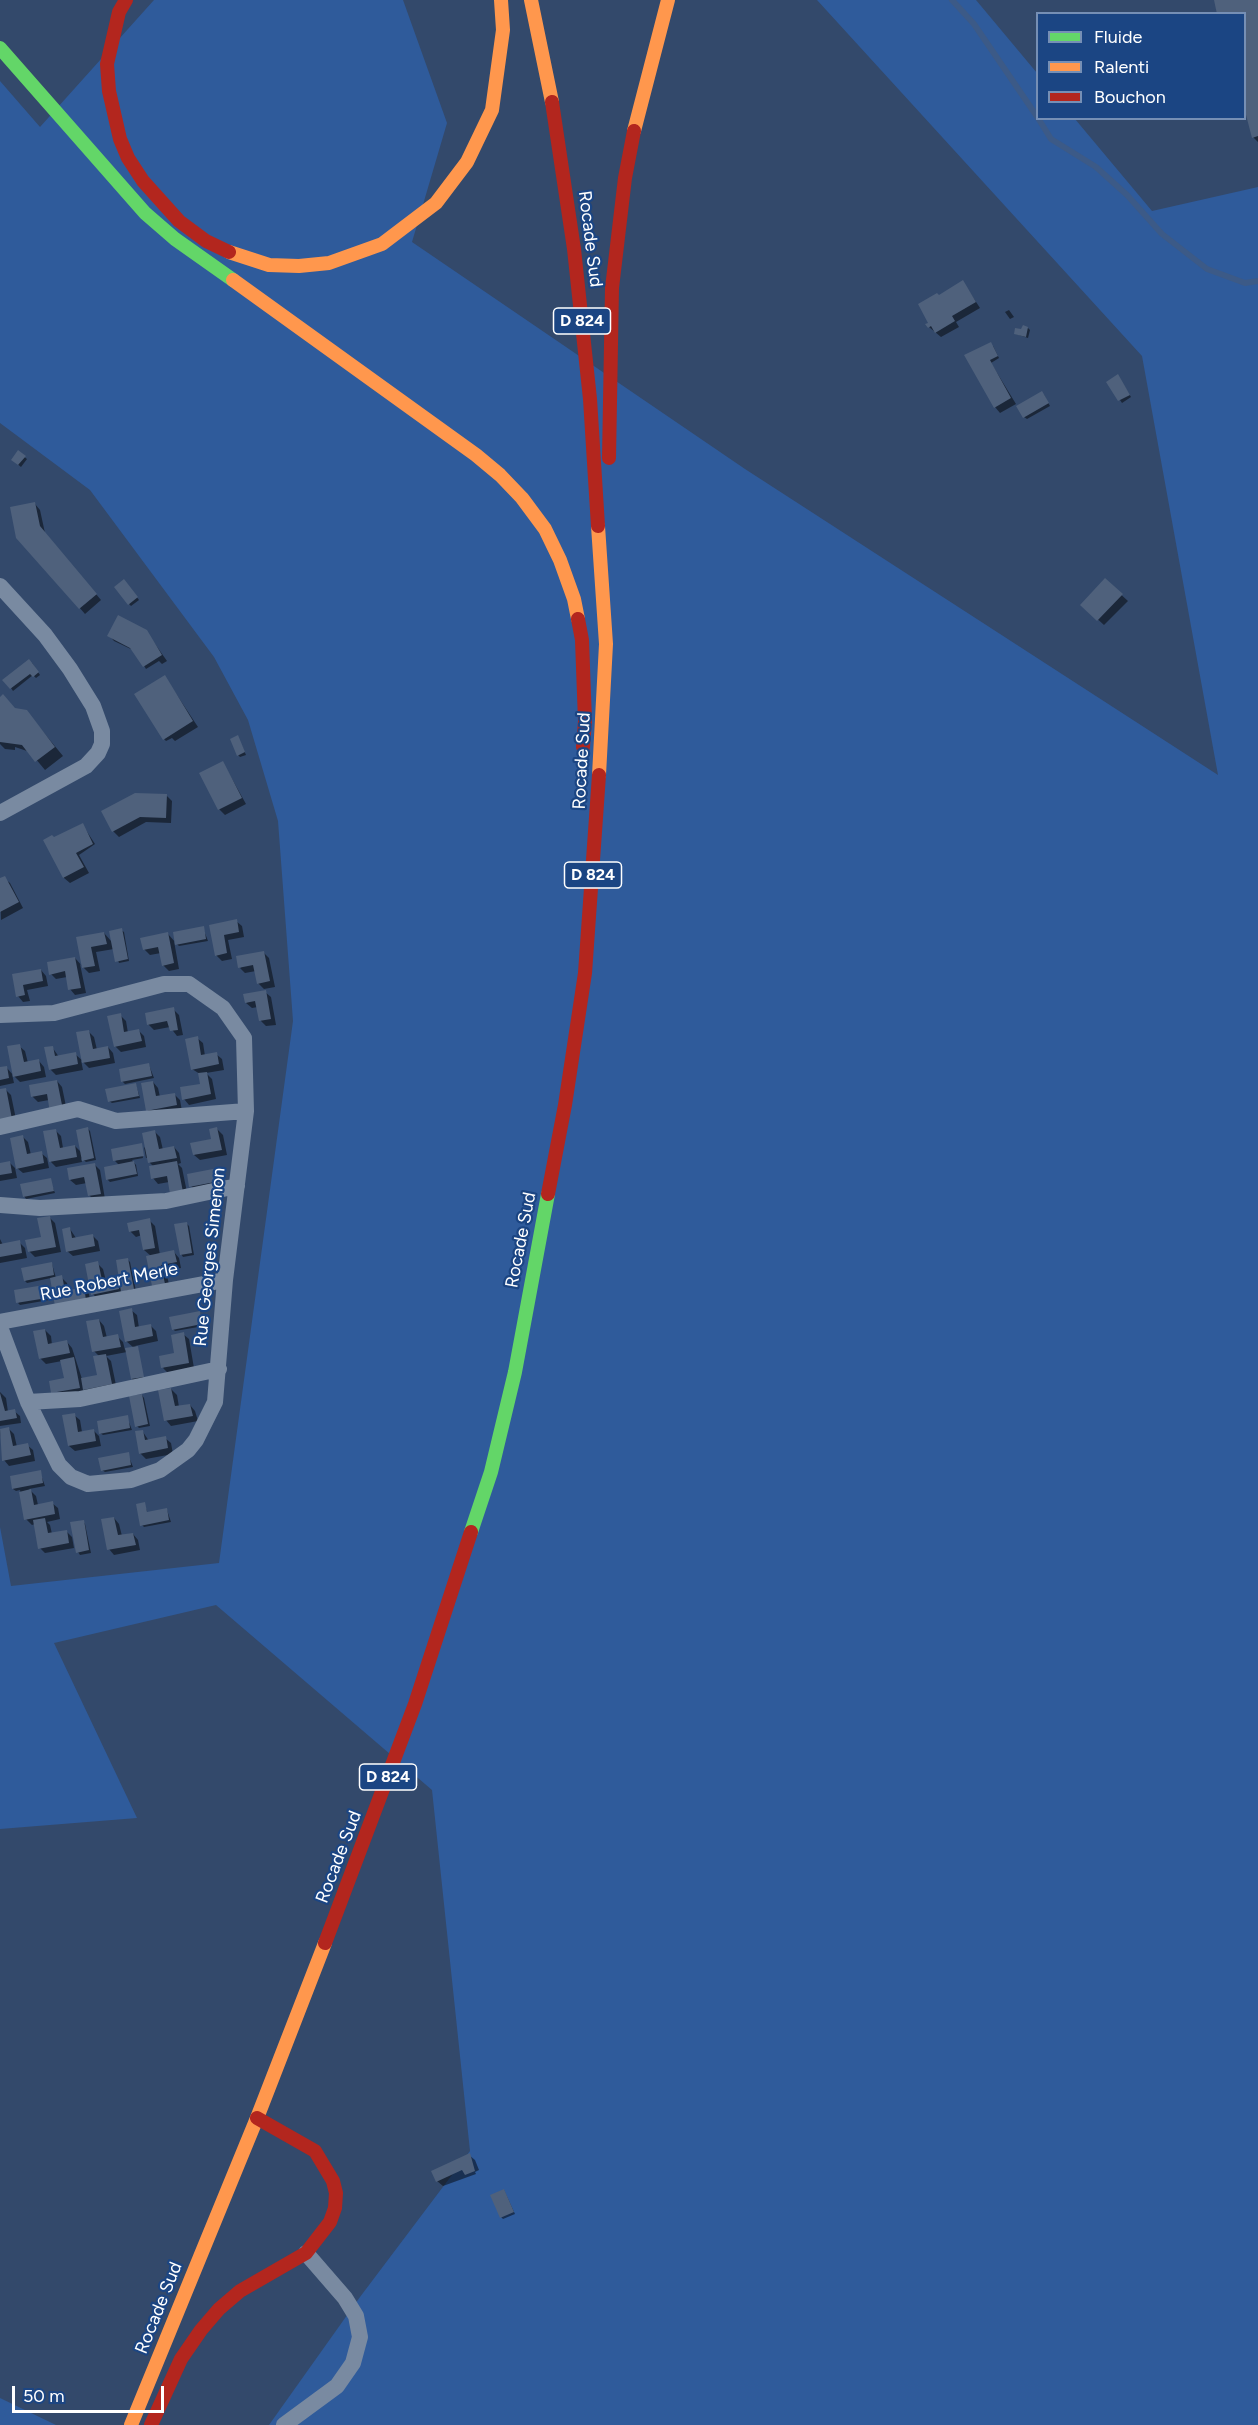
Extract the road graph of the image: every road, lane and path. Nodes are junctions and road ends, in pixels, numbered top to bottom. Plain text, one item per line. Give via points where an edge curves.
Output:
1 (126, 0) edge
2 (501, 0) edge
3 (531, 0) edge
4 (668, 0) edge
5 (0, 48) edge
6 (0, 586) edge
7 (606, 644) junction
8 (583, 757) dead end
9 (0, 813) edge
10 (571, 970) dead end
11 (0, 1016) edge
12 (565, 1105) junction
13 (246, 1111) junction
14 (0, 1127) edge
15 (237, 1186) junction
16 (0, 1205) edge
17 (225, 1280) junction
18 (0, 1322) edge
19 (0, 1327) edge
20 (219, 1368) junction
21 (28, 1402) junction
22 (257, 2118) junction
23 (306, 2253) junction
24 (131, 2425) edge
25 (152, 2425) edge
26 (284, 2425) edge

1 - 2 main road via 107,64 109,91 128,158 179,221 206,241 236,256 269,265 299,266 329,263 382,244 436,203 467,162 492,110 503,30
3 - 7 main road, Rocade Sud / D 824 via 553,105 574,249 590,399
4 - 7 main road via 635,124 612,288
5 - 8 main road via 167,233 476,455 522,498 545,529 574,599 582,640
6 - 9 street via 70,669 93,706 102,744 86,766
7 - 12 main road, Rocade Sud / D 824 via 585,973
10 - 12 main road
11 - 13 street, Rue Georges Simenon via 54,1013 164,984 189,984 223,1008 244,1038
12 - 22 main road, Rocade Sud / D 824 via 515,1372 491,1473 399,1748
13 - 14 street via 116,1121 78,1109
13 - 15 street, Rue Georges Simenon
15 - 16 street via 166,1201 40,1208
15 - 17 street, Rue Georges Simenon
17 - 18 street, Rue Robert Merle
17 - 20 street, Rue Georges Simenon
19 - 21 street, Rue Georges Simenon
20 - 21 street via 80,1399
20 - 21 street, Rue Georges Simenon via 215,1402 192,1445 169,1465 131,1480 88,1484 71,1477 59,1465
22 - 23 main road via 315,2151 333,2181 335,2208 330,2222
22 - 24 main road, Rocade Sud / D 824
23 - 25 main road via 240,2291 219,2309 181,2359
23 - 26 street via 345,2298 356,2316 360,2337 352,2363 337,2386

